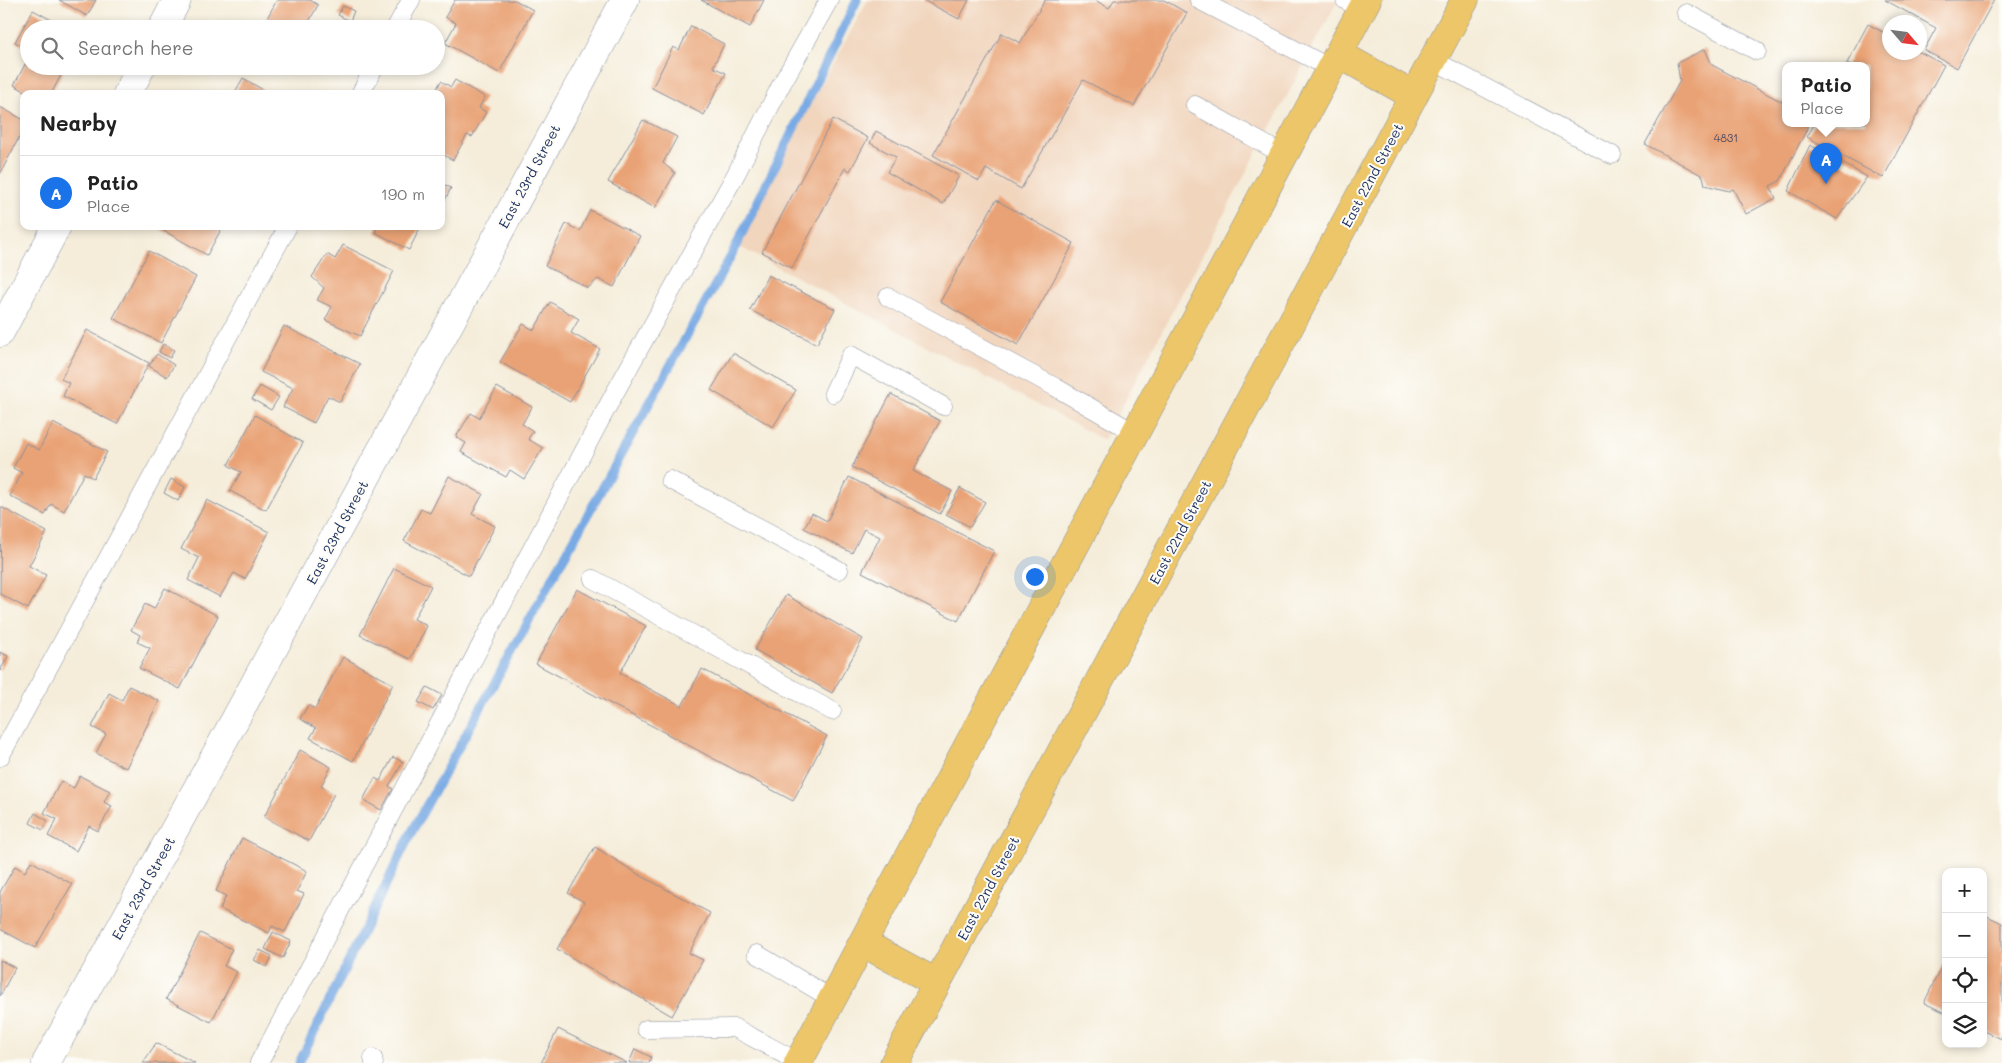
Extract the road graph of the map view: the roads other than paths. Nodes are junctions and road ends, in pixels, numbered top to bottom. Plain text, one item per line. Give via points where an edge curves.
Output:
1 (177, 0) edge
2 (411, 0) edge
3 (625, 0) edge
4 (828, 0) edge
5 (1199, 0) edge
6 (1465, 0) edge
7 (1358, 3) edge
8 (1686, 13) dead end
9 (167, 20) edge
10 (400, 20) edge
11 (1757, 51) dead end
12 (1433, 60) junction
13 (1334, 61) junction
14 (137, 75) edge
15 (370, 75) edge
16 (129, 90) edge
17 (362, 90) edge
18 (1414, 96) junction
19 (1195, 104) dead end
20 (1612, 154) dead end
21 (1284, 155) junction
22 (55, 230) edge
23 (286, 230) edge
24 (888, 297) dead end
25 (0, 333) edge
26 (833, 393) dead end
27 (943, 406) dead end
28 (1135, 433) junction
29 (670, 480) dead end
30 (839, 570) dead end
31 (593, 579) dead end
32 (832, 711) dead end
33 (0, 757) edge
34 (863, 943) junction
35 (757, 954) dead end
36 (936, 983) junction
37 (832, 1000) junction
38 (646, 1029) dead end
39 (798, 1062) edge
40 (46, 1063) edge
41 (260, 1063) edge
42 (894, 1063) edge

1 - 9 street
2 - 10 lane
3 - 40 street, East 23rd Street
4 - 41 lane via 612,398
5 - 13 lane
6 - 12 main road, East 22nd Street
7 - 13 main road
8 - 11 lane
12 - 18 main road, East 22nd Street
12 - 20 lane
13 - 18 main road
13 - 21 main road
14 - 16 street
15 - 17 lane
18 - 36 main road, East 22nd Street
19 - 21 lane
21 - 28 main road
22 - 25 street
23 - 33 lane
24 - 28 lane
26 - 27 lane via 851,355
28 - 34 main road
29 - 30 lane
31 - 32 lane
34 - 36 main road
34 - 37 main road
35 - 37 lane
36 - 42 main road, East 22nd Street
37 - 39 main road
38 - 39 lane via 735,1028

